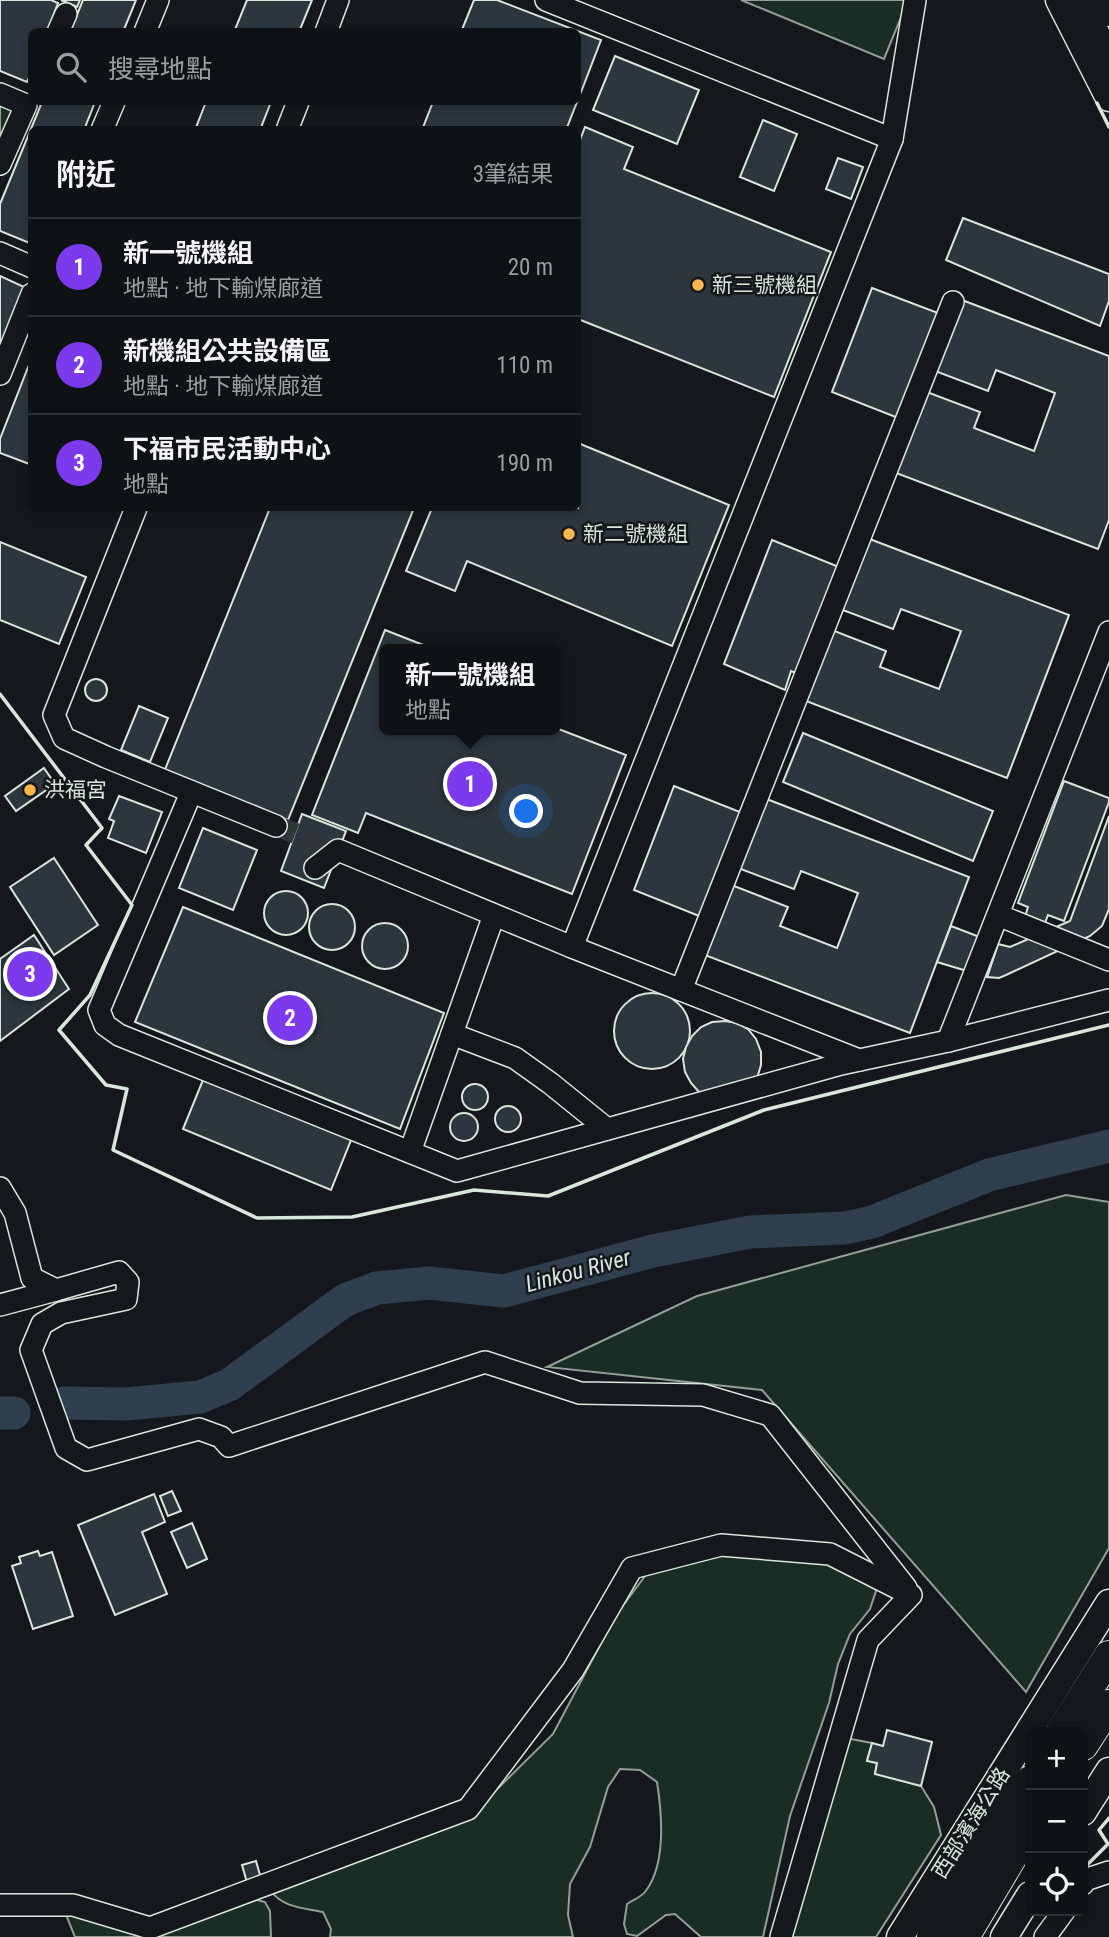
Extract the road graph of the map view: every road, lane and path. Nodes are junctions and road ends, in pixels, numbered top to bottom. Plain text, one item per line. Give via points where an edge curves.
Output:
1 (158, 0) edge
2 (338, 0) edge
3 (545, 0) edge
4 (915, 0) edge
5 (1059, 0) edge
6 (1077, 0) edge
7 (1104, 0) edge
8 (1109, 11) edge
9 (147, 28) edge
10 (328, 28) edge
11 (1109, 64) edge
12 (0, 94) edge
13 (1109, 98) edge
14 (28, 99) edge
15 (28, 101) edge
16 (113, 105) edge
17 (297, 105) edge
18 (104, 126) edge
19 (289, 126) edge
20 (892, 139) junction
21 (0, 164) edge
22 (0, 253) edge
23 (28, 265) edge
24 (953, 302) dead end
25 (28, 304) edge
26 (0, 374) edge
27 (135, 511) edge
28 (1109, 632) edge
29 (191, 793) junction
30 (276, 826) tunnel mouth
31 (315, 869) dead end
32 (494, 915) junction
33 (998, 915) junction
34 (572, 947) junction
35 (1109, 960) edge
36 (681, 990) junction
37 (1109, 1000) edge
38 (452, 1034) junction
39 (947, 1041) junction
40 (859, 1060) junction
41 (607, 1129) junction
42 (411, 1152) junction
43 (0, 1188) edge
44 (56, 1290) junction
45 (0, 1305) edge
46 (911, 1595) junction
47 (1109, 1603) edge
48 (1109, 1656) edge
49 (1109, 1705) edge
50 (1064, 1727) edge
51 (1088, 1737) edge
52 (1109, 1771) edge
53 (1025, 1789) edge
54 (1088, 1804) edge
55 (1025, 1834) edge
56 (1109, 1872) edge
57 (1088, 1879) edge
58 (1025, 1903) edge
59 (0, 1905) edge
60 (1060, 1916) edge
61 (780, 1937) edge
62 (900, 1937) edge
63 (932, 1937) edge
64 (964, 1937) edge
65 (1004, 1937) edge
66 (1045, 1937) edge

1 - 9 street
2 - 10 street
3 - 20 street
4 - 20 street
5 - 13 main road
6 - 11 highway
7 - 8 highway
12 - 14 street
15 - 21 street
16 - 18 street
17 - 19 street
20 - 34 street
22 - 23 street
24 - 36 street
25 - 26 street
27 - 29 street via 54,715 64,738
28 - 33 street
29 - 30 street
29 - 42 street via 99,1010 105,1025 119,1035
31 - 32 street via 338,850
32 - 34 street
32 - 38 street
33 - 35 street
33 - 39 street
34 - 36 street
36 - 40 street
37 - 39 street
38 - 41 street via 514,1058
38 - 42 street
39 - 40 street
40 - 41 street
41 - 42 street via 457,1171
43 - 44 street via 15,1213 32,1278
44 - 45 street
44 - 46 street via 119,1272 128,1282 126,1298 61,1313 43,1324 32,1350 66,1448 87,1460 199,1429 221,1437 229,1446 485,1362 580,1393 704,1395 770,1415
46 - 59 street via 830,1555 721,1545 632,1568 573,1670 468,1809 150,1928 73,1905
46 - 61 street via 868,1640
47 - 62 main road, 西部濱海公路
48 - 50 highway
49 - 51 highway
52 - 54 main road
53 - 63 highway
55 - 64 highway
56 - 57 street
58 - 65 main road
60 - 66 street

